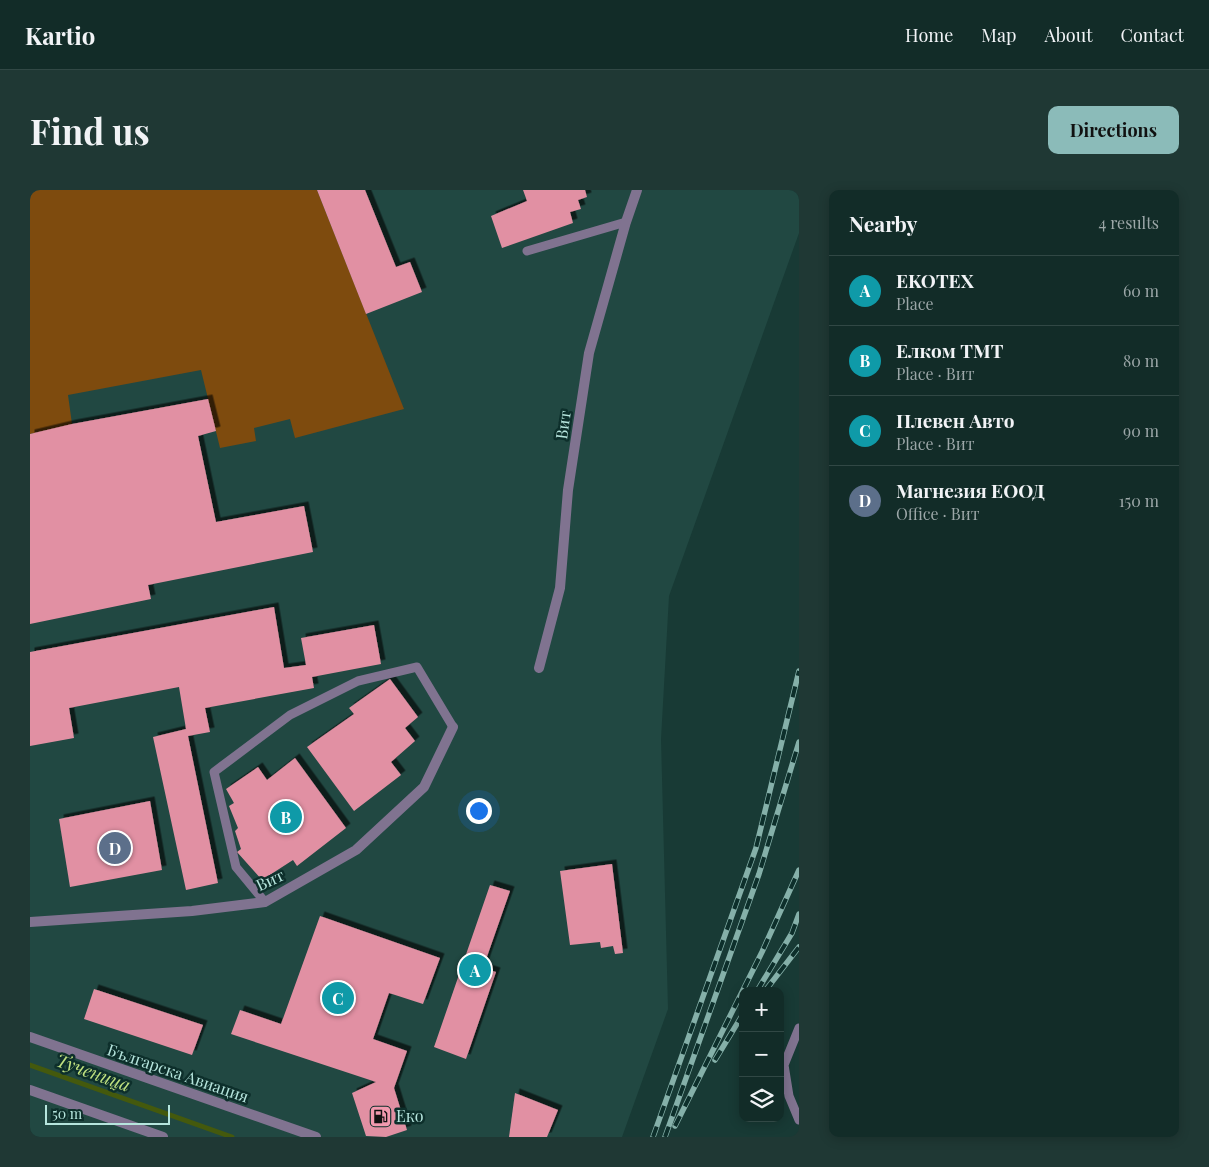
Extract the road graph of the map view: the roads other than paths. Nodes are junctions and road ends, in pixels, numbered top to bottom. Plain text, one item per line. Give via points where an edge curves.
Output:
1 (637, 190) edge
2 (626, 222) junction
3 (527, 251) dead end
4 (539, 668) dead end
5 (453, 727) joint
6 (266, 902) junction
7 (30, 922) edge
8 (799, 1028) edge
9 (30, 1037) edge
10 (30, 1090) edge
11 (799, 1120) edge
12 (163, 1137) edge
13 (316, 1137) edge

1 - 2 street, Вит
2 - 3 lane
2 - 4 street, Вит via 589,353 568,490 560,588
5 - 6 street, Вит via 424,787 356,850
5 - 6 lane via 417,667 358,681 290,715 214,772 236,867
6 - 7 street, Вит via 192,911
8 - 11 lane via 784,1065
9 - 13 street, Българска Авиация
10 - 12 street

